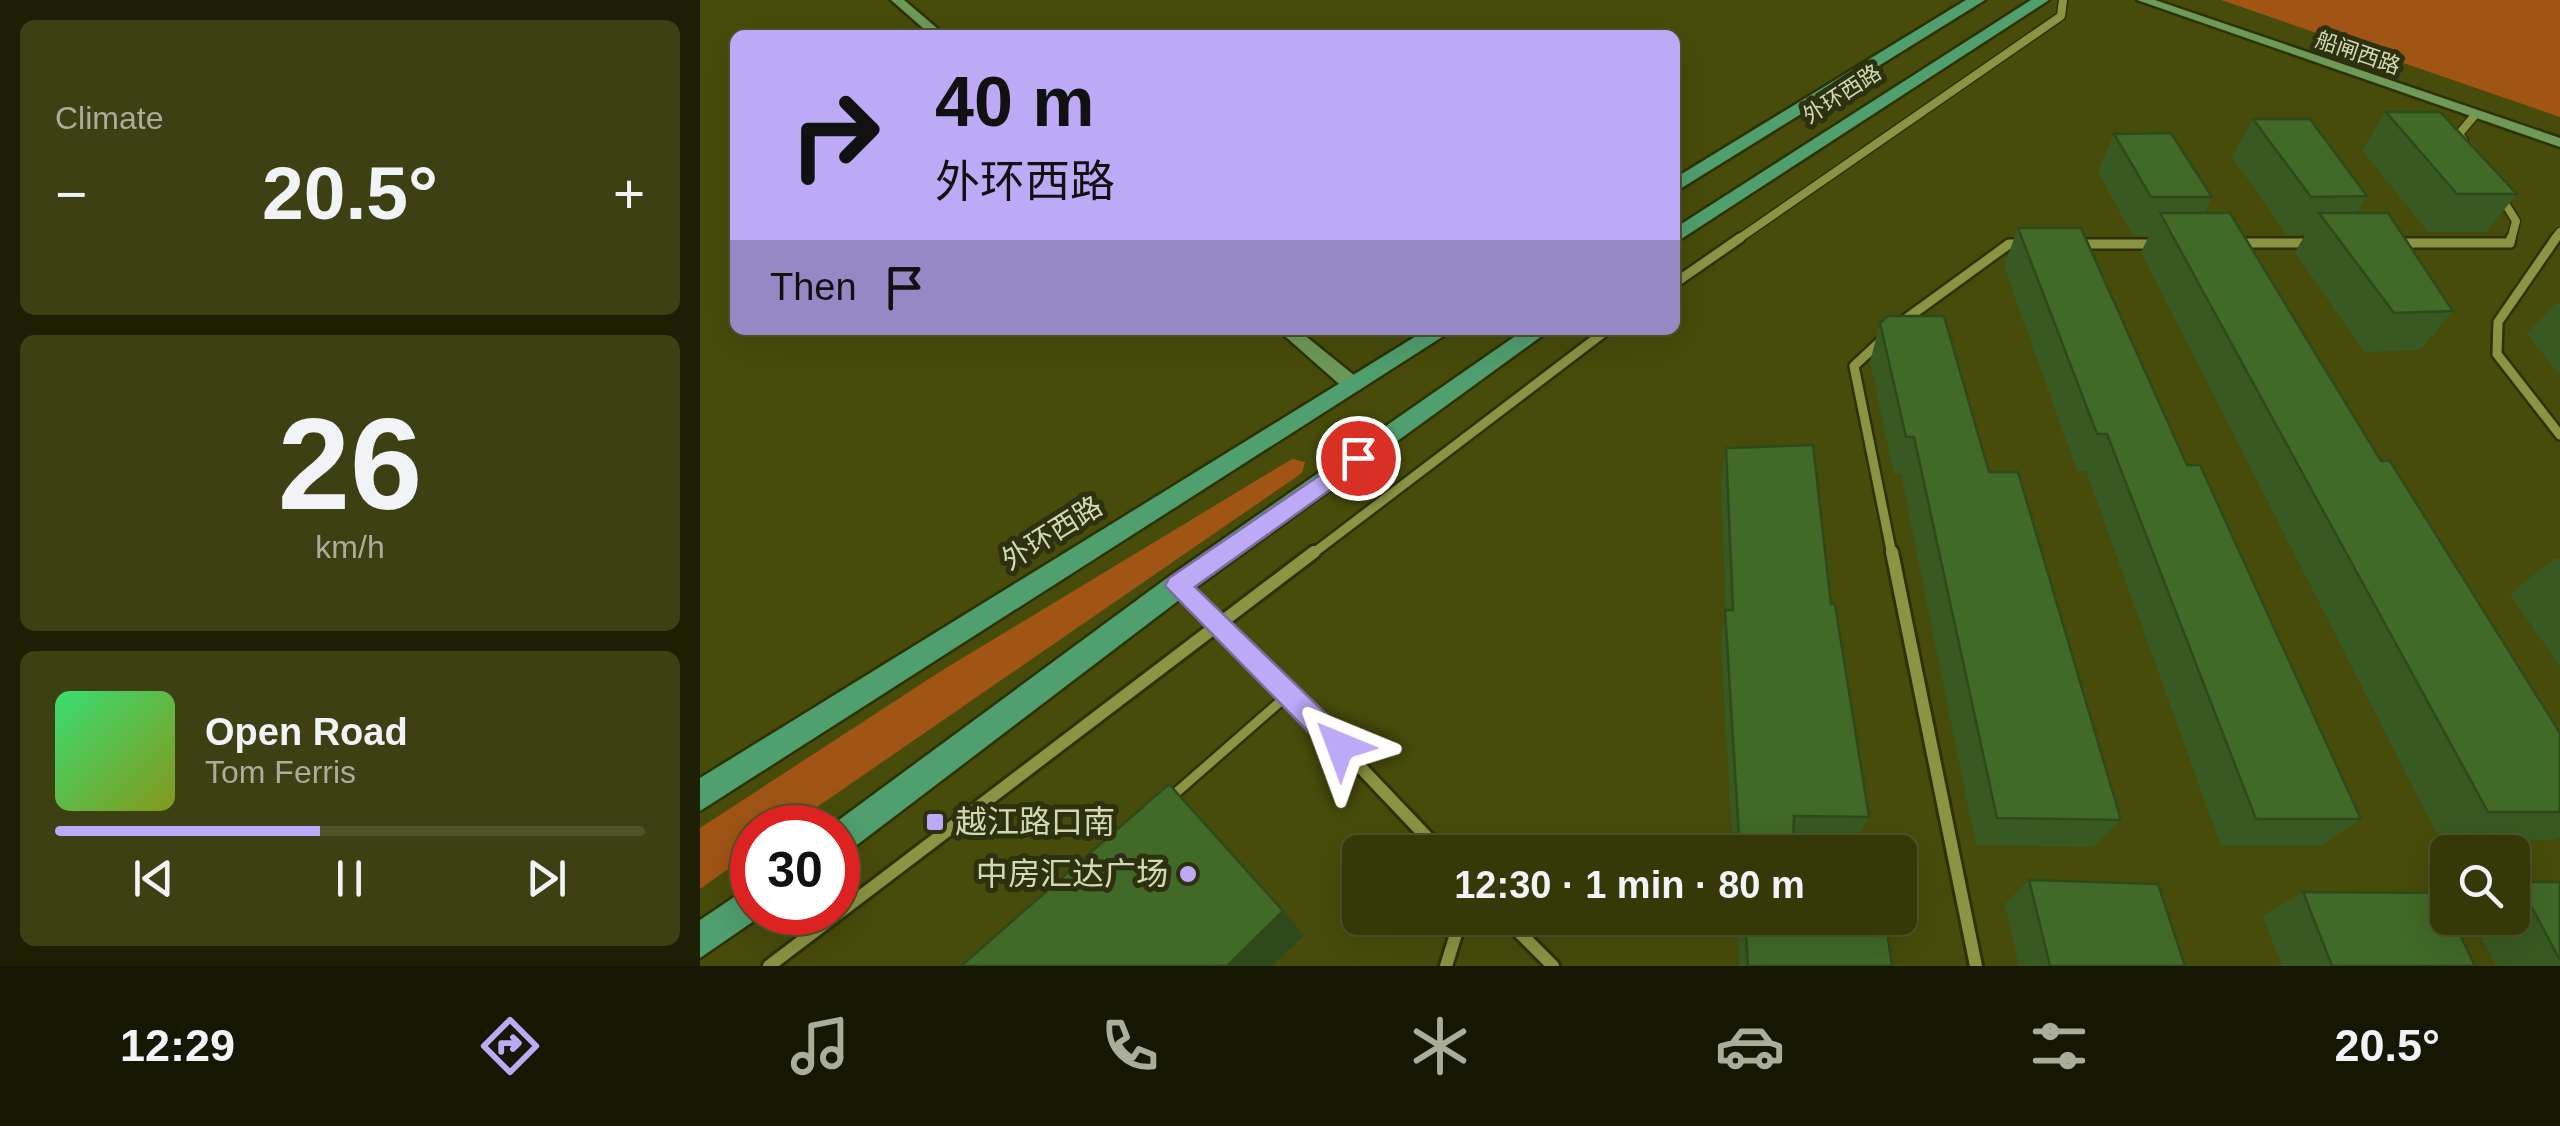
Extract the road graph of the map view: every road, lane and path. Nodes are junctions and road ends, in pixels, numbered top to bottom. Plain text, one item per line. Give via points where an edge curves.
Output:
1 (897, 0) edge
2 (1977, 0) edge
3 (2041, 0) edge
4 (2063, 0) edge
5 (2143, 0) edge
6 (933, 30) edge
7 (2476, 114) junction
8 (2560, 142) edge
9 (2468, 148) edge
10 (1680, 183) edge
11 (2497, 192) edge
12 (2560, 232) edge
13 (1680, 234) edge
14 (2317, 243) dead end
15 (2394, 243) edge
16 (2028, 244) edge
17 (2067, 244) edge
18 (2163, 244) edge
19 (2221, 244) edge
20 (1680, 280) edge
21 (1293, 335) edge
22 (1434, 335) edge
23 (1532, 335) edge
24 (1601, 335) edge
25 (1352, 385) junction
26 (2560, 435) edge
27 (1177, 586) junction
28 (1219, 626) junction
29 (1290, 693) junction
30 (700, 796) edge
31 (1163, 803) edge
32 (860, 824) edge
33 (1425, 835) edge
34 (730, 918) edge
35 (1456, 935) edge
36 (1522, 935) edge
37 (700, 941) edge
38 (769, 966) edge
39 (1446, 966) edge
40 (1553, 966) edge
41 (1976, 966) edge

1 - 6 street
2 - 10 main road, 外环西路
3 - 13 main road, 外环西路
4 - 20 street via 2061,16
5 - 7 street, 船闸西路
7 - 8 street, 船闸西路
7 - 9 street via 2459,134
11 - 15 street via 2516,220 2510,242
12 - 26 street via 2498,322 2497,354
14 - 19 street
16 - 41 street via 2009,244 1904,320 1854,366
17 - 18 street
21 - 25 street
22 - 25 main road, 外环西路
23 - 27 main road
24 - 28 street
25 - 30 main road, 外环西路
27 - 28 street
27 - 32 main road
28 - 29 street
28 - 38 street
29 - 31 lane
29 - 33 street
34 - 37 main road
35 - 39 street
36 - 40 street

